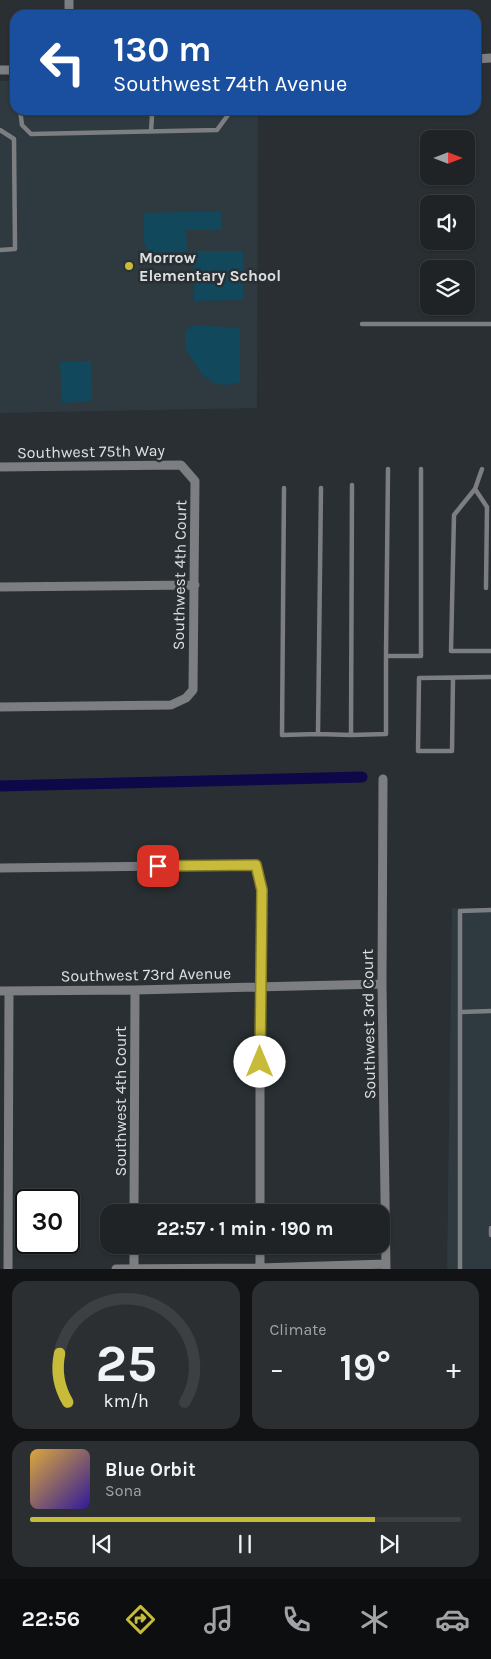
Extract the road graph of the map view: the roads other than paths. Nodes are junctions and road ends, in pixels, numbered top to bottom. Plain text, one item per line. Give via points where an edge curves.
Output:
1 (21, 115) edge
2 (151, 115) edge
3 (228, 115) edge
4 (0, 130) edge
5 (151, 131) junction
6 (0, 250) edge
7 (362, 324) dead end
8 (491, 324) edge
9 (182, 465) joint
10 (0, 467) edge
11 (388, 469) dead end
12 (421, 469) dead end
13 (482, 469) dead end
14 (352, 485) dead end
15 (284, 488) dead end
16 (320, 488) dead end
17 (475, 488) junction
18 (195, 585) junction
19 (0, 587) edge
20 (486, 588) dead end
21 (491, 650) edge
22 (386, 656) junction
23 (491, 677) edge
24 (453, 678) junction
25 (0, 707) edge
26 (318, 734) junction
27 (351, 735) junction
28 (383, 779) dead end
29 (0, 868) edge
30 (491, 910) edge
31 (382, 984) junction
32 (260, 988) junction
33 (4, 990) edge
34 (135, 990) junction
35 (491, 1011) edge
36 (461, 1012) junction
37 (4, 1144) edge
38 (134, 1204) edge
39 (260, 1204) edge
40 (491, 1228) edge
41 (491, 1235) edge
42 (134, 1254) edge
43 (260, 1254) edge
44 (386, 1267) edge
45 (260, 1268) junction
46 (8, 1269) edge
47 (116, 1269) edge
48 (134, 1269) edge
49 (460, 1269) edge

1 - 5 lane via 22,125 31,134
2 - 5 lane
3 - 5 lane via 217,130
4 - 6 lane via 14,139 15,249
7 - 8 lane
9 - 10 street, Southwest 75th Way
9 - 18 street, Southwest 4th Court via 195,481
11 - 22 lane
12 - 22 lane via 421,656
13 - 17 lane
14 - 27 lane
15 - 26 lane via 282,735
16 - 26 lane
17 - 20 lane via 487,507
17 - 21 lane via 454,515 451,651
18 - 19 street
18 - 25 street, Southwest 4th Court via 192,690 186,698 171,705
22 - 27 lane via 386,734
23 - 24 lane
24 - 24 lane via 419,678 418,752 452,750
26 - 27 lane
28 - 31 street, Southwest 3rd Court
29 - 32 street via 256,865 262,890
30 - 36 lane via 460,911
31 - 32 street, Southwest 73rd Avenue
31 - 44 street, Southwest 3rd Court
32 - 34 street, Southwest 73rd Avenue
32 - 39 street
33 - 34 street, Southwest 73rd Avenue
33 - 37 street
34 - 38 street, Southwest 4th Court
35 - 36 lane
36 - 49 lane
37 - 46 street
40 - 41 lane
42 - 48 street
43 - 45 street
44 - 45 street
45 - 48 street
47 - 48 street

